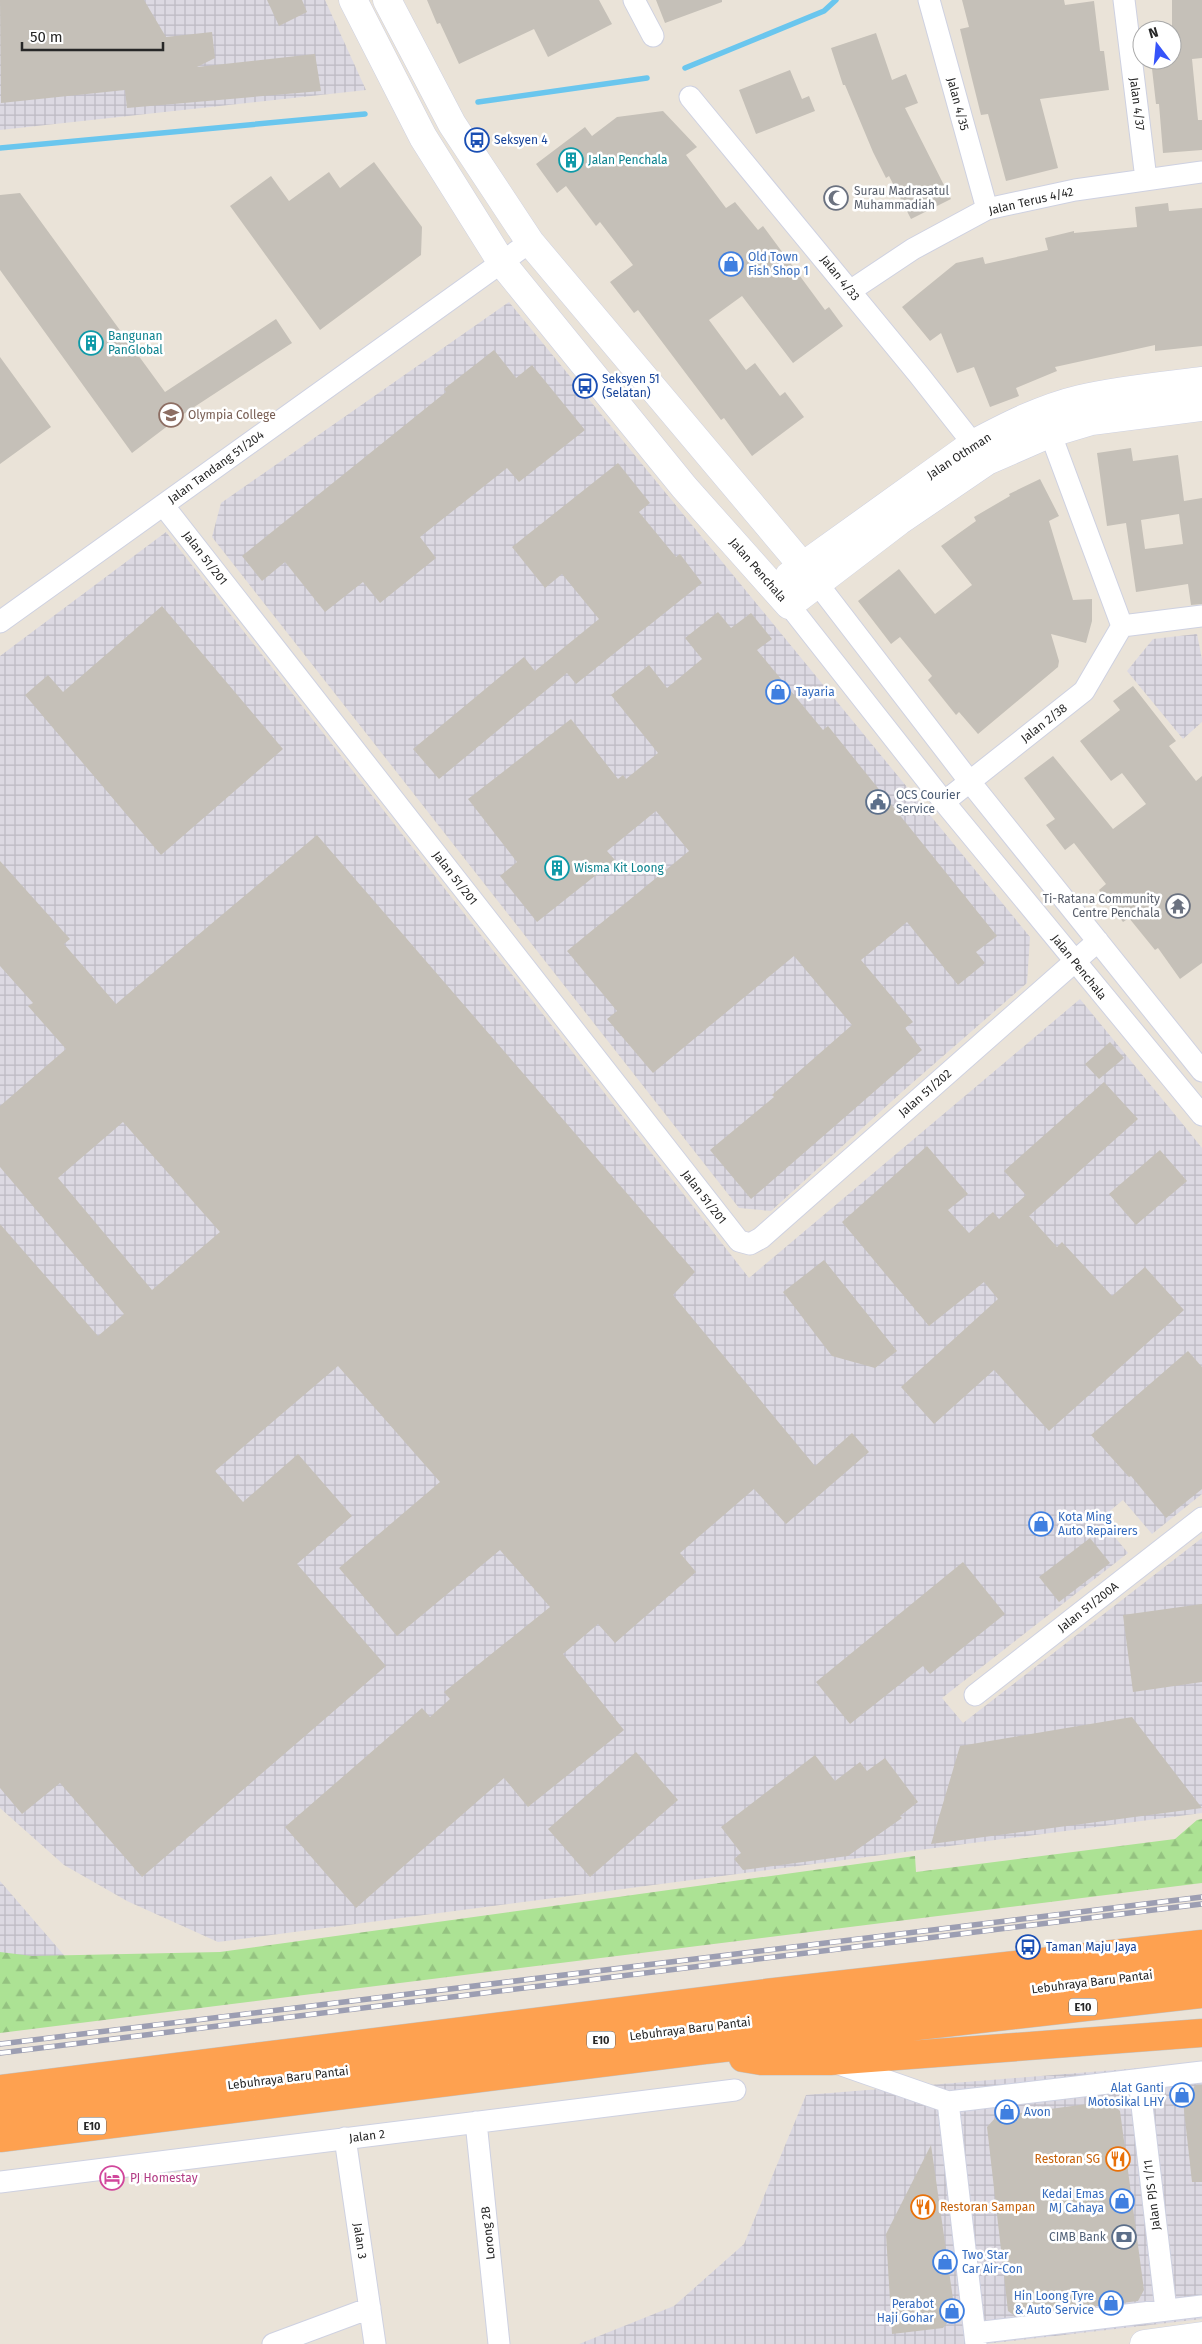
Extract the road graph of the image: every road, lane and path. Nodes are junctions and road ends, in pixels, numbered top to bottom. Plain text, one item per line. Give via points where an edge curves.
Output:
1 (352, 0) edge
2 (387, 0) edge
3 (634, 0) edge
4 (929, 0) edge
5 (1124, 0) edge
6 (653, 36) dead end
7 (690, 97) dead end
8 (1202, 172) edge
9 (1146, 179) junction
10 (987, 209) junction
11 (530, 242) junction
12 (502, 263) junction
13 (850, 291) junction
14 (1202, 381) edge
15 (1202, 407) edge
16 (1046, 422) junction
17 (980, 453) junction
18 (163, 505) junction
19 (810, 574) junction
20 (781, 596) junction
21 (1202, 616) edge
22 (0, 622) edge
23 (1122, 626) junction
24 (970, 782) junction
25 (944, 802) junction
26 (1098, 941) junction
27 (1075, 962) junction
28 (1202, 1071) edge
29 (1202, 1115) edge
30 (750, 1244) joint
31 (1202, 1518) edge
32 (975, 1695) dead end
33 (1202, 1944) edge
34 (1202, 1969) edge
35 (1202, 1994) edge
36 (1202, 2033) edge
37 (705, 2050) junction
38 (830, 2061) junction
39 (1202, 2072) edge
40 (1139, 2080) junction
41 (0, 2089) edge
42 (735, 2090) dead end
43 (948, 2102) junction
44 (0, 2114) edge
45 (476, 2122) junction
46 (0, 2138) edge
47 (345, 2138) junction
48 (0, 2182) edge
49 (1202, 2306) edge
50 (370, 2308) junction
51 (1166, 2310) junction
52 (1202, 2336) edge
53 (976, 2338) edge
54 (273, 2344) edge
55 (375, 2344) edge
56 (499, 2344) edge
57 (1144, 2344) edge

1 - 12 main road, Jalan Penchala via 423,137
2 - 11 main road via 452,124
3 - 6 street
4 - 10 street, Jalan 4/35
5 - 9 street, Jalan 4/37
7 - 13 street, Jalan 4/33
8 - 9 street, Jalan Terus 4/42
9 - 10 street, Jalan Terus 4/42
10 - 13 street, Jalan Terus 4/42 via 913,249
11 - 12 street, Jalan Tandang 51/204
11 - 19 main road
12 - 18 street, Jalan Tandang 51/204
12 - 20 main road, Jalan Penchala via 684,487
13 - 17 street, Jalan 4/33
14 - 16 main road, Jalan Othman via 1079,399
15 - 16 main road, Jalan Othman via 1091,421
16 - 17 main road, Jalan Othman
16 - 23 street
17 - 19 main road, Jalan Othman
18 - 22 street, Jalan Tandang 51/204
18 - 30 street, Jalan 51/201 via 728,1229 739,1241
19 - 20 main road, Jalan Othman
19 - 24 street
20 - 25 street, Jalan Penchala
21 - 23 street
23 - 24 street, Jalan 2/38 via 1084,691
24 - 25 street, Jalan 2/38
24 - 26 street
25 - 27 street, Jalan Penchala
26 - 27 street, Jalan 51/202
26 - 28 street
27 - 29 street, Jalan Penchala
27 - 30 street, Jalan 51/202
31 - 32 street, Jalan 51/200A
33 - 41 highway via 756,1994
34 - 44 highway, Lebuhraya Baru Pantai / E10
35 - 37 highway, Lebuhraya Baru Pantai / E10
36 - 38 highway
37 - 38 highway via 761,2061
37 - 46 highway, Lebuhraya Baru Pantai / E10
38 - 43 street
39 - 40 street
40 - 43 street
40 - 51 street, Jalan PJS 1/11
42 - 45 street, Jalan 2
43 - 53 street
45 - 47 street, Jalan 2
45 - 56 street, Lorong 2B
47 - 48 street, Jalan 2
47 - 50 street, Jalan 3
49 - 51 street
50 - 54 street
50 - 55 street, Jalan 3
51 - 53 street
52 - 57 main road

